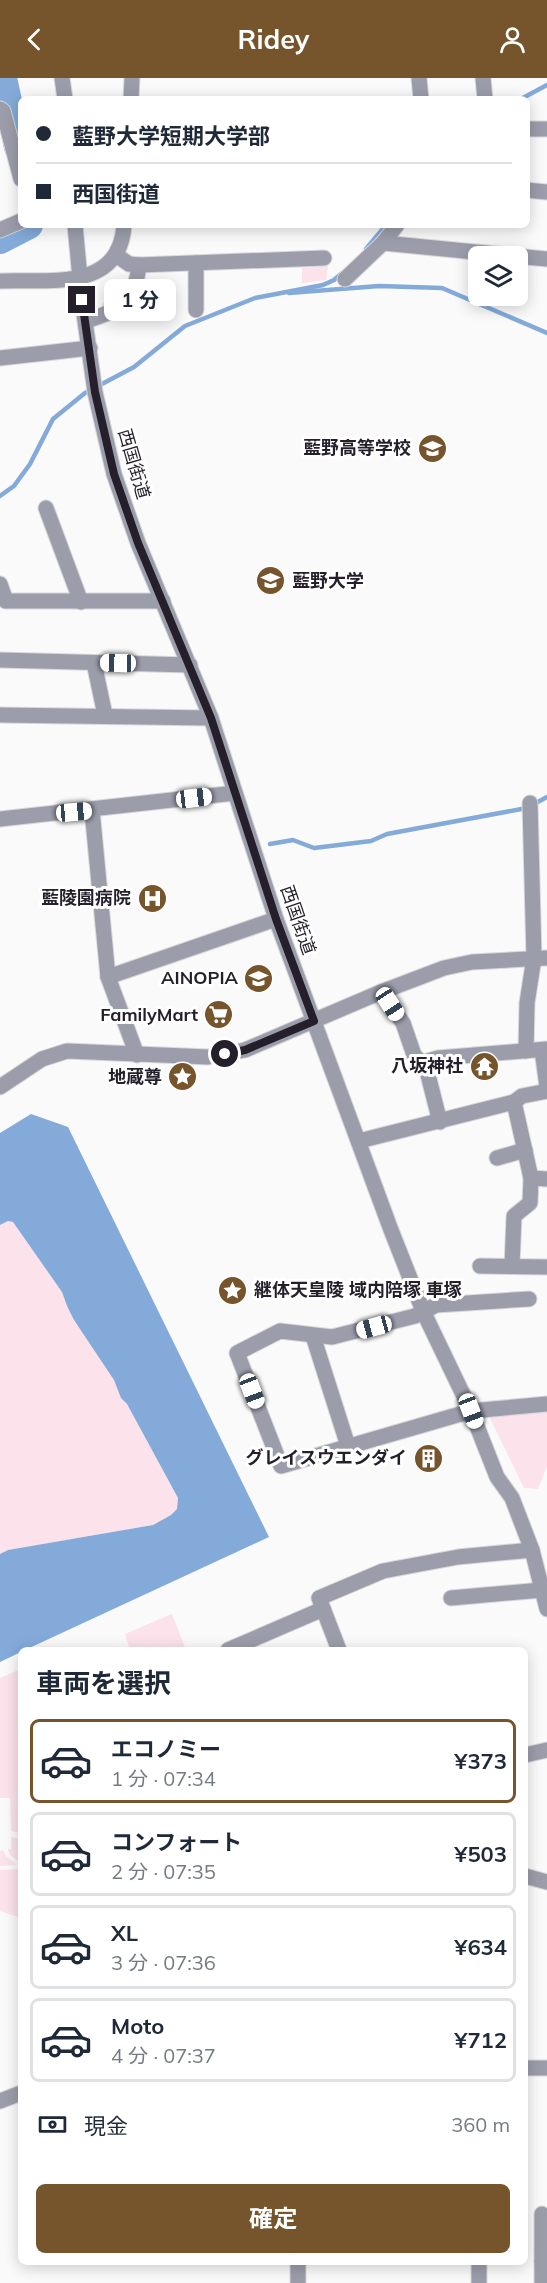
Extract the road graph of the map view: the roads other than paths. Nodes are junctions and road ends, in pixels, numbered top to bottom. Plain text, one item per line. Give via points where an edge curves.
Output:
1 (62, 78) edge
2 (132, 78) edge
3 (419, 78) edge
4 (483, 78) edge
5 (65, 96) edge
6 (131, 96) edge
7 (421, 96) edge
8 (485, 96) edge
9 (0, 109) edge
10 (530, 129) edge
11 (547, 129) edge
12 (18, 168) edge
13 (530, 190) edge
14 (547, 192) edge
15 (18, 222) edge
16 (75, 228) edge
17 (124, 228) edge
18 (395, 228) edge
19 (0, 230) edge
20 (383, 243) junction
21 (468, 253) edge
22 (116, 255) junction
23 (324, 258) dead end
24 (528, 258) edge
25 (547, 260) edge
26 (196, 263) junction
27 (139, 265) junction
28 (80, 278) junction
29 (345, 279) dead end
30 (0, 281) edge
31 (196, 310) dead end
32 (86, 321) junction
33 (90, 348) junction
34 (0, 358) edge
35 (46, 508) dead end
36 (0, 584) edge
37 (81, 602) junction
38 (164, 602) junction
39 (0, 660) edge
40 (94, 663) junction
41 (190, 665) junction
42 (0, 715) edge
43 (105, 715) junction
44 (211, 718) junction
45 (235, 793) junction
46 (530, 806) dead end
47 (92, 810) junction
48 (0, 819) edge
49 (276, 919) junction
50 (541, 958) edge
51 (108, 977) junction
52 (381, 992) junction
53 (314, 1021) junction
54 (545, 1050) edge
55 (526, 1051) junction
56 (137, 1055) junction
57 (420, 1063) junction
58 (0, 1087) edge
59 (547, 1089) edge
60 (514, 1102) junction
61 (440, 1122) junction
62 (359, 1141) junction
63 (525, 1150) junction
64 (497, 1158) dead end
65 (531, 1178) junction
66 (547, 1179) edge
67 (480, 1266) dead end
68 (512, 1266) junction
69 (547, 1267) edge
70 (529, 1299) dead end
71 (423, 1311) junction
72 (313, 1336) junction
73 (547, 1404) edge
74 (471, 1411) junction
75 (348, 1446) junction
76 (532, 1550) junction
77 (542, 1590) junction
78 (451, 1598) dead end
79 (323, 1609) junction
80 (547, 1609) edge
81 (248, 1646) edge
82 (338, 1647) edge
83 (547, 1750) edge
84 (528, 1754) edge
85 (528, 1877) edge
86 (547, 1881) edge
87 (528, 2068) edge
88 (547, 2068) edge
89 (18, 2094) edge
90 (0, 2101) edge
91 (542, 2214) dead end
92 (544, 2261) edge
93 (298, 2265) edge
94 (479, 2265) edge
95 (298, 2283) edge
96 (479, 2283) edge
97 (542, 2283) edge

1 - 5 street
2 - 6 street
3 - 7 street
4 - 8 street
9 - 12 street
10 - 11 street
13 - 14 street
15 - 19 street
16 - 28 street, 西国街道
17 - 22 street
18 - 20 street
20 - 21 street
20 - 29 street
22 - 27 street via 129,264
22 - 28 street via 100,271
23 - 26 street via 293,267
24 - 25 street
26 - 27 street
26 - 31 street
27 - 32 street via 128,302
28 - 30 street
28 - 32 street, 西国街道
32 - 33 street, 西国街道
33 - 34 street
33 - 38 street, 西国街道 via 95,392 114,474
35 - 37 street
36 - 37 street via 6,601
37 - 38 street
38 - 41 street, 西国街道
39 - 40 street
40 - 41 street
40 - 43 street
41 - 44 street, 西国街道
42 - 43 street
43 - 44 street
44 - 45 street, 西国街道
45 - 47 street
45 - 49 street, 西国街道
46 - 50 street
47 - 48 street
47 - 51 street
49 - 51 street
49 - 53 street, 西国街道
50 - 52 street via 460,964
50 - 55 street via 527,1003
51 - 56 street
52 - 53 street
52 - 57 street via 403,1023
53 - 56 street via 245,1050 225,1054
53 - 62 street, 西国街道
54 - 55 street
54 - 59 street
55 - 57 street
56 - 58 street via 67,1051 42,1059
57 - 61 street via 426,1067
59 - 60 street
60 - 61 street
60 - 63 street
61 - 62 street
62 - 71 street, 西国街道
63 - 64 street
63 - 65 street
65 - 66 street
65 - 68 street via 530,1203 514,1216
67 - 68 street
68 - 69 street
70 - 71 street via 443,1304
71 - 72 street via 332,1337
71 - 74 street, 西国街道
72 - 75 street
72 - 75 street via 280,1331 237,1353 281,1466
73 - 74 street
74 - 75 street
74 - 76 street, 西国街道
76 - 77 street, 西国街道
76 - 79 street via 383,1570 319,1598
77 - 78 street
77 - 80 street, 西国街道
79 - 81 street
79 - 82 street
83 - 84 street
85 - 86 street
87 - 88 street
89 - 90 street
91 - 92 street
92 - 97 street
93 - 95 street
94 - 96 street

